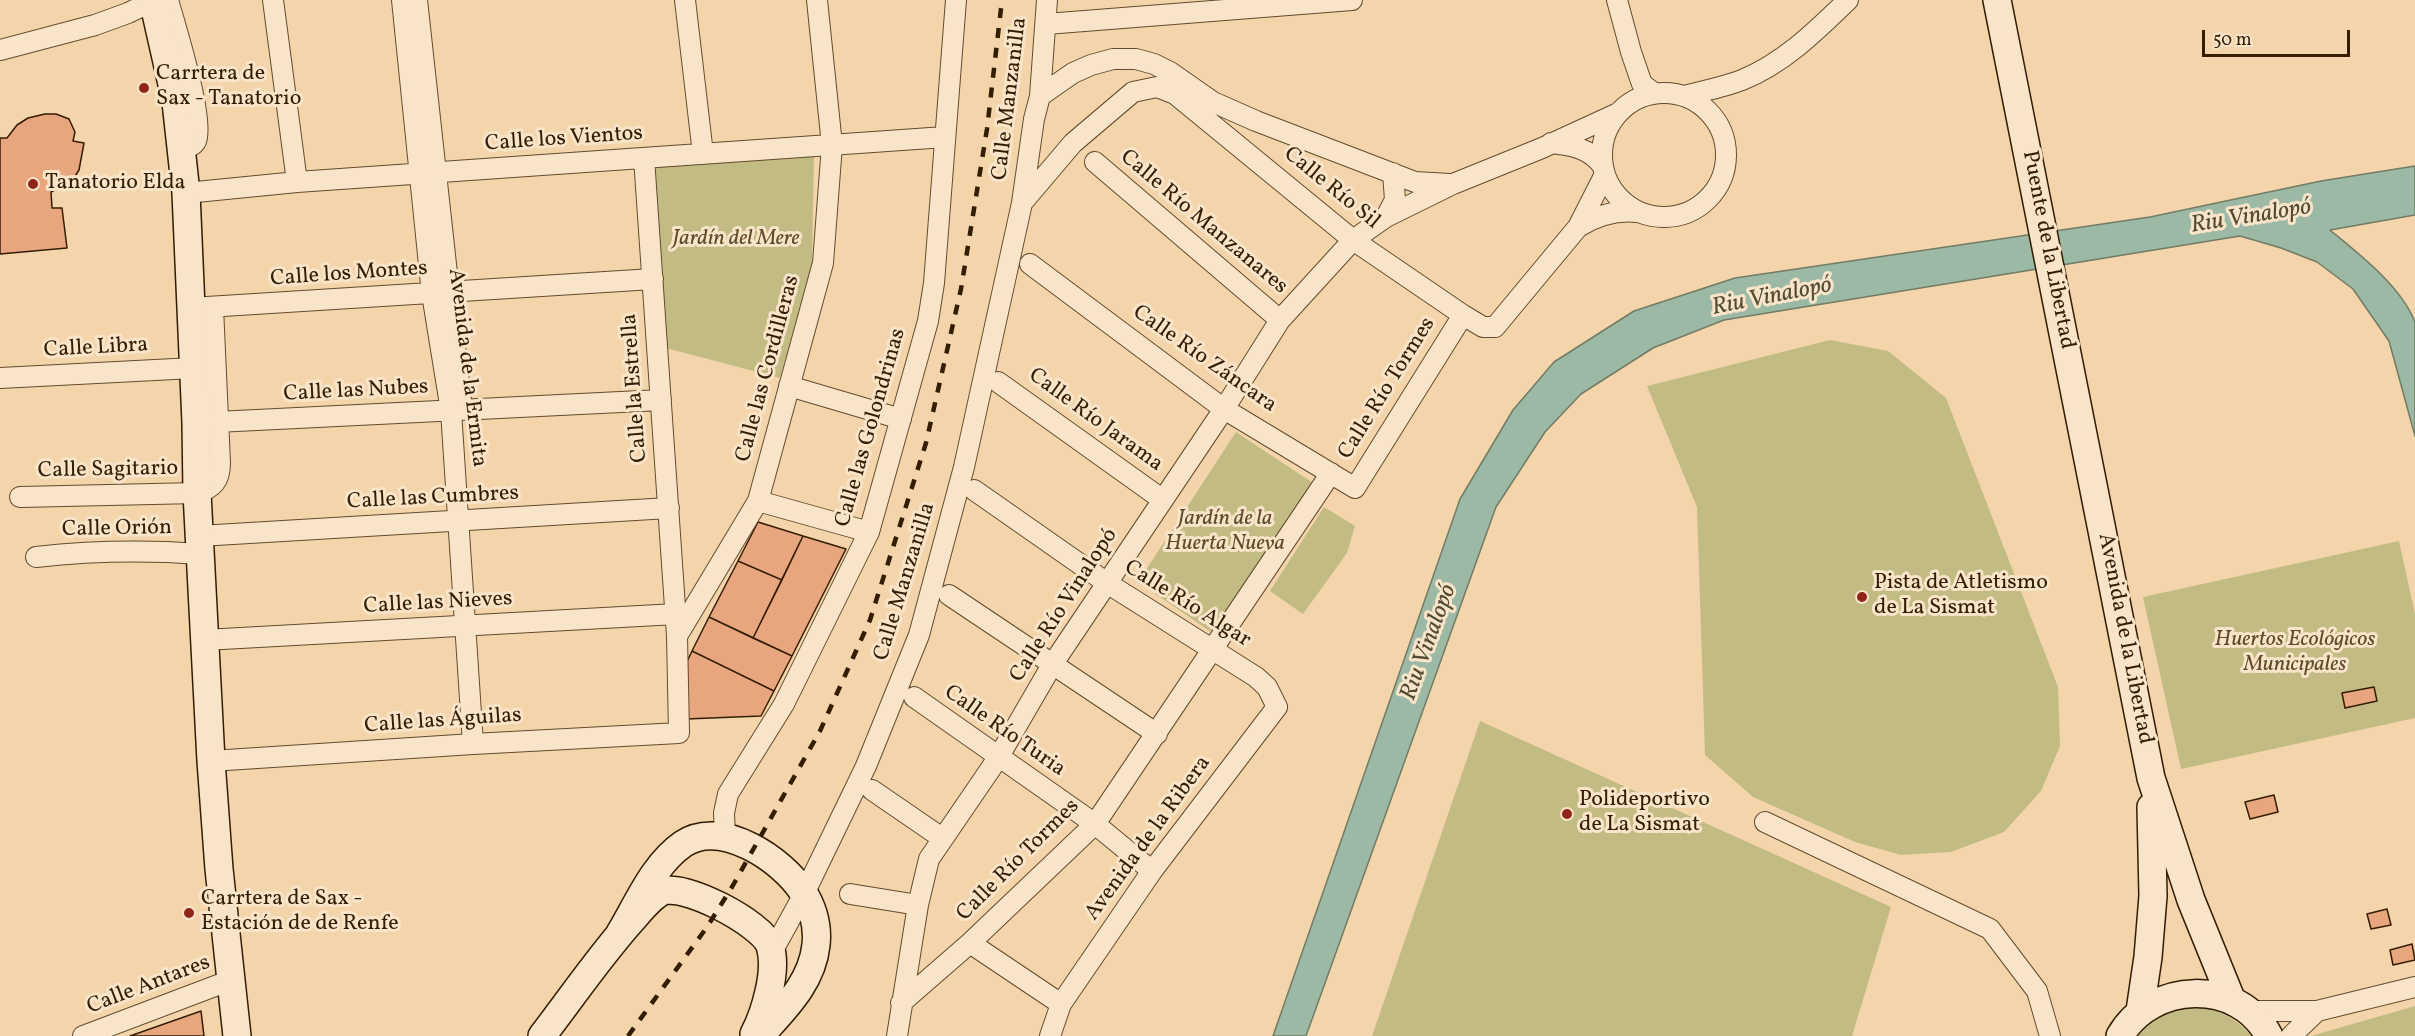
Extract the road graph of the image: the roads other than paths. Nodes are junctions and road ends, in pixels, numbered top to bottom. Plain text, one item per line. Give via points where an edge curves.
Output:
1 (168, 0) edge
2 (273, 0) edge
3 (402, 0) edge
4 (417, 0) edge
5 (685, 0) edge
6 (817, 0) edge
7 (956, 0) edge
8 (1047, 0) edge
9 (1352, 0) edge
10 (1617, 0) edge
11 (1848, 0) edge
12 (1997, 0) edge
13 (148, 1) edge
14 (1046, 24) junction
15 (0, 50) edge
16 (1740, 81) junction
17 (1654, 93) junction
18 (1175, 94) joint
19 (1040, 96) junction
20 (1684, 96) junction
21 (1616, 114) junction
22 (1715, 119) junction
23 (945, 137) junction
24 (1551, 143) junction
25 (832, 145) junction
26 (180, 148) junction
27 (703, 154) junction
28 (644, 158) junction
29 (1095, 162) dead end
30 (1603, 170) junction
31 (428, 173) junction
32 (1393, 173) junction
33 (297, 182) junction
34 (1453, 184) junction
35 (186, 193) junction
36 (1022, 203) junction
37 (1637, 212) junction
38 (1386, 217) junction
39 (1578, 227) junction
40 (1353, 240) junction
41 (1030, 264) dead end
42 (653, 279) junction
43 (440, 293) junction
44 (202, 308) junction
45 (1463, 315) junction
46 (1280, 320) junction
47 (194, 369) junction
48 (0, 378) edge
49 (998, 382) dead end
50 (789, 386) junction
51 (661, 400) junction
52 (1224, 409) junction
53 (457, 410) junction
54 (901, 419) junction
55 (207, 423) junction
56 (1331, 473) junction
57 (1355, 488) joint
58 (974, 490) dead end
59 (197, 493) junction
60 (20, 497) dead end
61 (1163, 500) junction
62 (2096, 500) joint
63 (758, 501) junction
64 (669, 508) junction
65 (459, 522) junction
66 (869, 532) junction
67 (200, 545) junction
68 (36, 557) dead end
69 (1107, 583) junction
70 (949, 595) dead end
71 (676, 614) junction
72 (466, 627) junction
73 (677, 636) junction
74 (204, 640) junction
75 (1213, 648) junction
76 (1052, 665) junction
77 (1256, 677) joint
78 (914, 698) dead end
79 (1157, 734) junction
80 (473, 744) junction
81 (998, 758) junction
82 (211, 761) junction
83 (2151, 778) junction
84 (872, 790) dead end
85 (1765, 822) dead end
86 (1095, 824) junction
87 (725, 836) junction
88 (942, 838) junction
89 (1152, 871) junction
90 (804, 894) junction
91 (850, 894) dead end
92 (918, 905) junction
93 (620, 933) junction
94 (970, 943) junction
95 (772, 952) junction
96 (232, 987) junction
97 (2415, 987) edge
98 (901, 1003) junction
99 (1061, 1004) junction
100 (2240, 1006) junction
101 (2140, 1011) junction
102 (2317, 1011) junction
103 (83, 1036) edge
104 (237, 1036) edge
105 (247, 1036) edge
106 (542, 1036) edge
107 (753, 1036) edge
108 (760, 1036) edge
109 (897, 1036) edge
110 (1050, 1036) edge
111 (2050, 1036) edge
112 (2120, 1036) edge
113 (2269, 1036) edge
114 (2291, 1036) edge

1 - 26 street via 197,129 192,146
2 - 33 street
3 - 31 street, Avenida de la Ermita
4 - 31 street, Avenida de la Ermita
5 - 27 street
6 - 25 street, Calle las Cordilleras
7 - 23 street, Calle las Golondrinas
8 - 14 street, Calle Manzanilla
9 - 14 street
10 - 17 street via 1642,84
11 - 16 street via 1791,52
12 - 62 street, Puente de la Libertad
13 - 15 street via 95,25
13 - 26 street via 176,102
14 - 19 street, Calle Manzanilla
16 - 20 street
16 - 22 street via 1726,93
17 - 20 street
17 - 21 street via 1640,97
18 - 36 street, Calle Manzanilla via 1157,87 1134,92 1073,143
18 - 40 street, Calle Río Sil
19 - 32 street via 1091,64 1136,59 1170,72 1227,110
19 - 36 street, Calle Manzanilla
20 - 22 street
21 - 24 street, Calle Río Vinalopó
21 - 30 street via 1606,129
22 - 37 street via 1727,151 1722,179 1711,196 1677,217
23 - 25 street, Calle los Vientos
23 - 54 street, Calle las Golondrinas via 934,283
24 - 30 street via 1579,148 1596,157
24 - 34 street, Calle Río Vinalopó
25 - 27 street, Calle los Vientos
25 - 50 street, Calle las Cordilleras via 823,263
26 - 35 street
27 - 28 street, Calle los Vientos
28 - 31 street, Calle los Vientos
28 - 42 street, Calle la Estrella
29 - 46 street, Calle Río Manzanares
30 - 37 street via 1612,191
30 - 39 street
31 - 33 street, Calle los Vientos
31 - 43 street, Avenida de la Ermita
32 - 34 street via 1415,182
32 - 38 street via 1395,200
33 - 35 street, Calle los Vientos
34 - 38 street, Calle Río Vinalopó
35 - 44 street
36 - 90 street, Calle Manzanilla via 964,467 919,635 866,766
37 - 39 street via 1610,214
38 - 40 street, Calle Río Vinalopó
39 - 45 street, Calle Río Sil via 1495,327 1483,327
40 - 45 street, Calle Río Sil
40 - 46 street, Calle Río Vinalopó
41 - 52 street, Calle Río Záncara
42 - 43 street, Calle los Montes
42 - 51 street, Calle la Estrella
43 - 44 street, Calle los Montes
43 - 53 street, Avenida de la Ermita
44 - 47 street
44 - 55 street
45 - 57 street, Calle Río Tormes
46 - 52 street, Calle Río Vinalopó
47 - 48 street, Calle Libra
47 - 55 street
49 - 61 street, Calle Río Jarama
50 - 54 street
50 - 63 street, Calle las Cordilleras
51 - 53 street, Calle las Nubes
51 - 64 street, Calle la Estrella
52 - 56 street, Calle Río Záncara
52 - 61 street, Calle Río Vinalopó
53 - 55 street, Calle las Nubes
53 - 65 street, Avenida de la Ermita
54 - 66 street, Calle las Golondrinas
55 - 59 street
56 - 57 street, Calle Río Záncara
56 - 75 street, Calle Río Tormes
58 - 69 street, Calle Río Algar
59 - 60 street, Calle Sagitario
59 - 67 street
61 - 69 street, Calle Río Vinalopó
62 - 83 street, Avenida de la Libertad
63 - 66 street
63 - 73 street, Calle las Cordilleras
64 - 65 street, Calle las Cumbres
64 - 71 street, Calle la Estrella
65 - 67 street, Calle las Cumbres
65 - 72 street, Avenida de la Ermita
66 - 87 street, Calle las Golondrinas via 784,704 728,794
67 - 68 street, Calle Orión via 162,551 93,551
67 - 74 street
69 - 75 street, Calle Río Algar
69 - 76 street, Calle Río Vinalopó
70 - 76 street
71 - 72 street, Calle las Nieves
71 - 73 street
72 - 74 street, Calle las Nieves
72 - 80 street, Avenida de la Ermita
73 - 80 street, Calle las Águilas via 678,733
74 - 82 street
75 - 77 street, Calle Río Algar
75 - 79 street, Calle Río Tormes
76 - 79 street
76 - 81 street, Calle Río Vinalopó
77 - 89 street, Avenida de la Ribera via 1267,687 1277,707
78 - 81 street, Calle Río Turia
79 - 86 street, Calle Río Tormes
80 - 82 street, Calle las Águilas
81 - 86 street, Calle Río Turia
81 - 88 street, Calle Río Vinalopó
82 - 96 street
83 - 100 street, Avenida de la Libertad via 2191,900
83 - 101 street, Avenida de la Libertad via 2153,896
84 - 88 street
85 - 111 street via 1990,929 2037,991
86 - 89 street, Calle Río Turia
86 - 94 street, Calle Río Tormes
87 - 90 street via 781,866
87 - 93 street via 694,838 683,844 661,867
88 - 92 street, Calle Río Vinalopó via 929,859
89 - 99 street, Avenida de la Ribera
90 - 95 street, Calle Manzanilla
90 - 108 street via 816,927 811,967 801,988
91 - 92 street
92 - 98 street, Calle Río Vinalopó
93 - 95 street via 660,892 680,891 746,921 764,935
93 - 106 street
94 - 98 street, Calle Río Tormes
94 - 99 street
95 - 107 street via 771,979
96 - 103 street, Calle Antares
96 - 104 street
96 - 105 street
97 - 102 street
98 - 109 street, Calle Río Vinalopó
99 - 110 street, Avenida de la Ribera
100 - 101 street via 2209,993 2184,993 2161,999
100 - 102 street
100 - 113 street, Avenida de la Libertad
101 - 112 street
102 - 114 street

